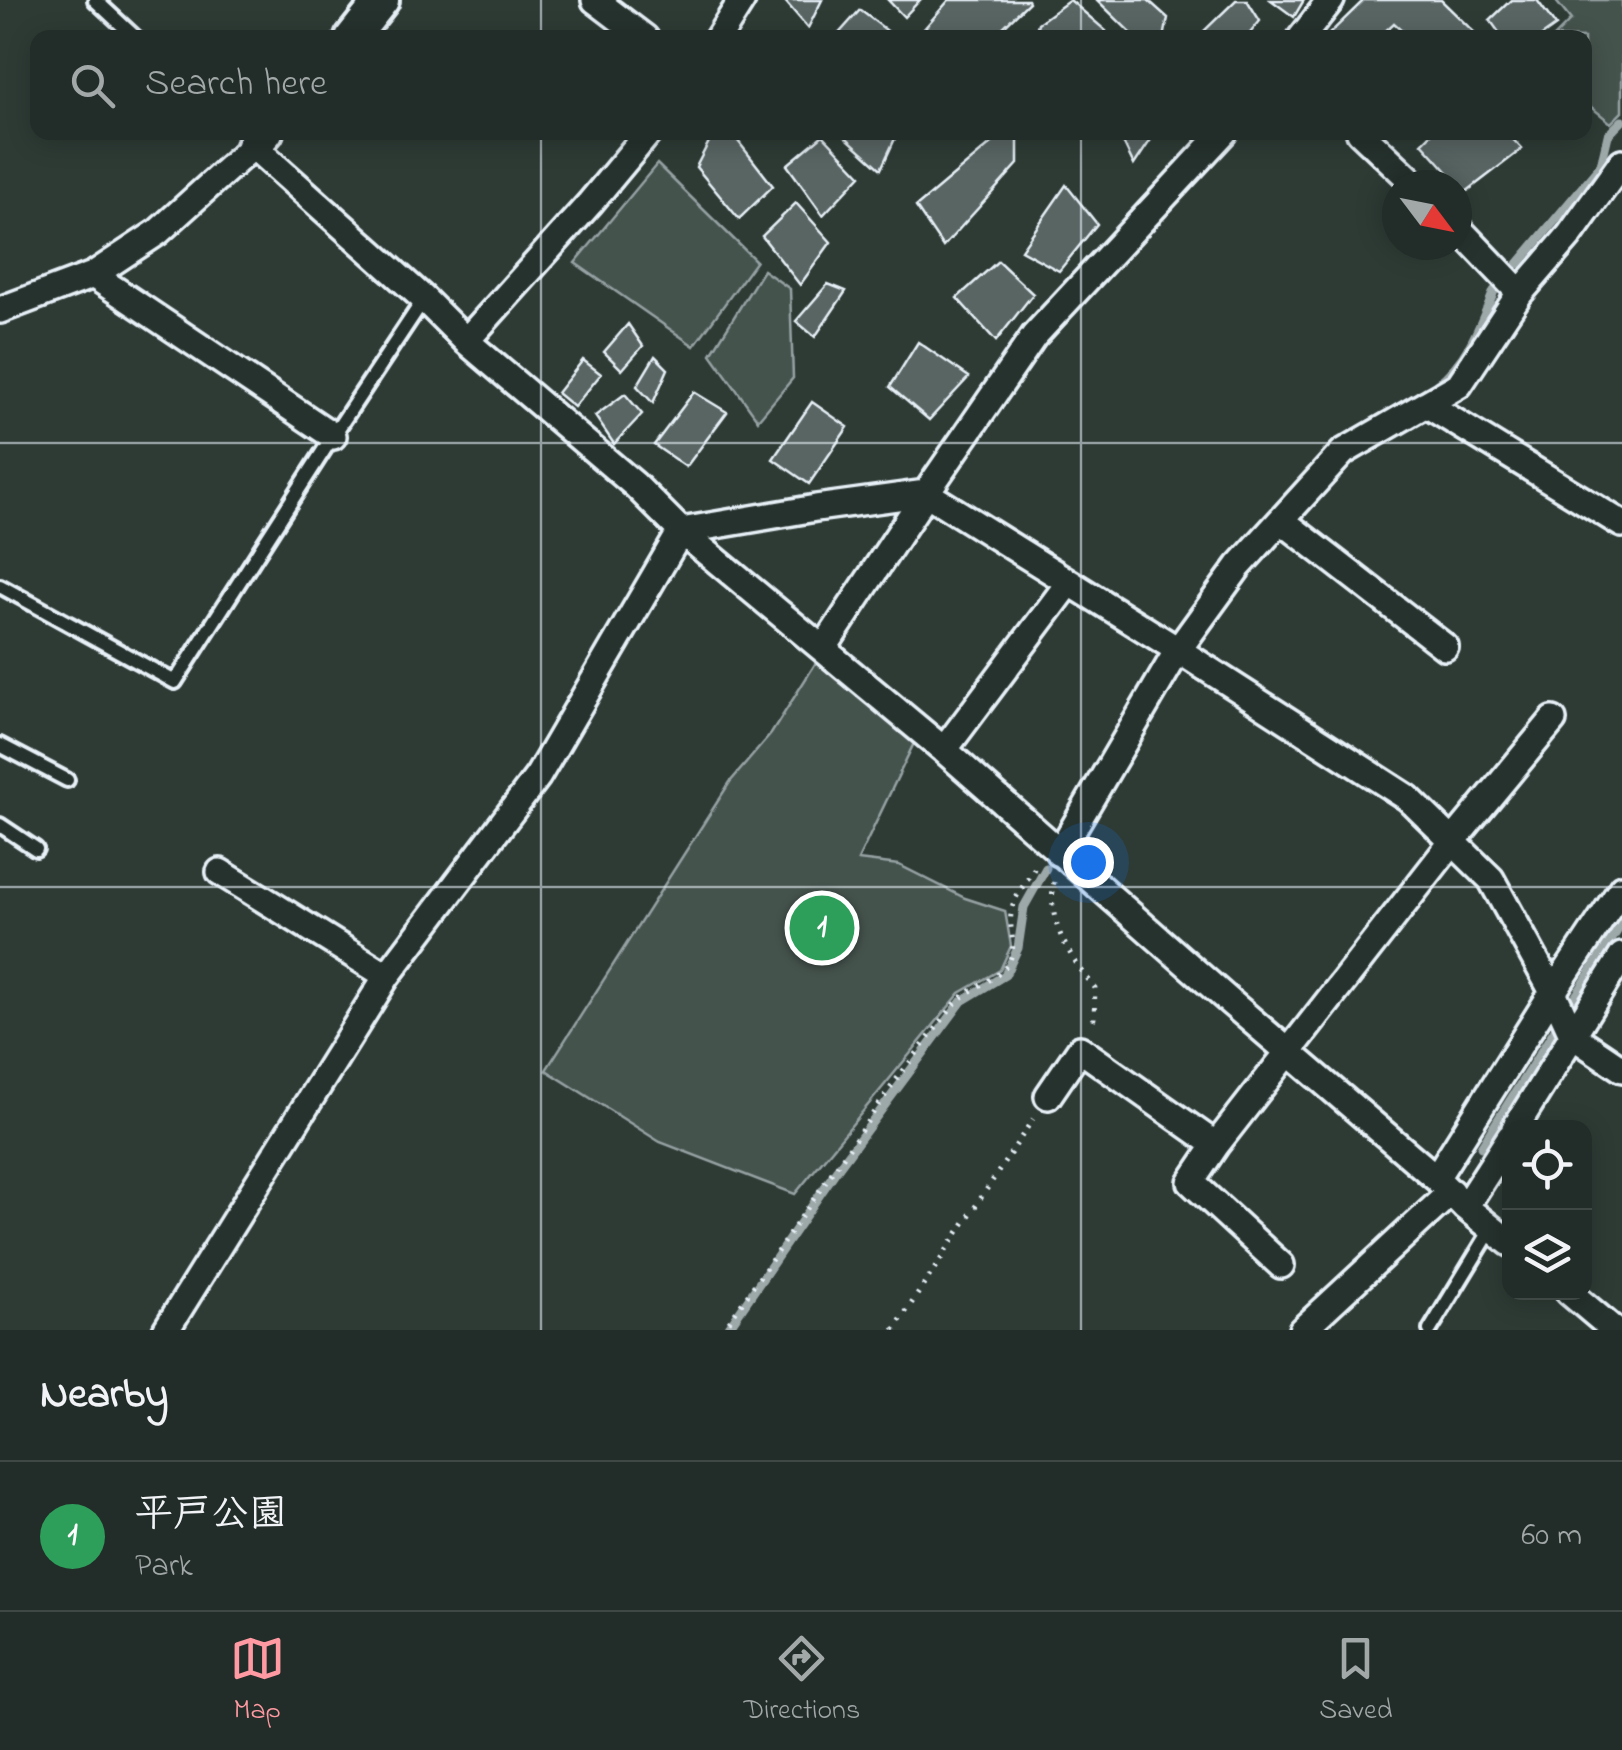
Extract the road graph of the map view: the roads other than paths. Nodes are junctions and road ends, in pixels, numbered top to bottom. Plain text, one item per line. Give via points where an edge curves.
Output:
1 (95, 0) edge
2 (382, 0) edge
3 (595, 0) edge
4 (742, 0) edge
5 (1331, 0) edge
6 (127, 30) edge
7 (358, 30) edge
8 (634, 30) edge
9 (723, 30) edge
10 (1307, 30) edge
11 (249, 140) edge
12 (255, 140) edge
13 (643, 140) edge
14 (1217, 140) edge
15 (1368, 140) edge
16 (1622, 162) edge
17 (1400, 170) edge
18 (1472, 243) edge
19 (93, 275) junction
20 (1520, 293) junction
21 (424, 300) junction
22 (0, 310) edge
23 (466, 341) junction
24 (1426, 404) junction
25 (333, 436) junction
26 (926, 493) junction
27 (1281, 520) junction
28 (1622, 524) edge
29 (681, 532) junction
30 (1069, 583) junction
31 (0, 586) edge
32 (1445, 647) dead end
33 (823, 649) junction
34 (1178, 650) junction
35 (1553, 720) dead end
36 (0, 745) edge
37 (944, 750) junction
38 (67, 780) dead end
39 (0, 826) edge
40 (1453, 841) junction
41 (1054, 848) junction
42 (36, 849) dead end
43 (220, 872) dead end
44 (1622, 888) edge
45 (1622, 956) edge
46 (387, 976) junction
47 (1552, 992) junction
48 (1572, 1036) junction
49 (1290, 1052) junction
50 (1622, 1068) edge
51 (1048, 1096) road end
52 (1520, 1120) edge
53 (1502, 1144) edge
54 (1216, 1146) junction
55 (1451, 1192) junction
56 (1501, 1235) edge
57 (1281, 1265) dead end
58 (1579, 1300) edge
59 (1308, 1327) edge
60 (166, 1330) edge
61 (1430, 1330) edge
62 (1614, 1330) edge

1 - 6 lane
2 - 7 street
3 - 8 street
4 - 9 street
5 - 10 street
11 - 19 street via 158,232
12 - 21 street
13 - 23 street
14 - 26 street via 1034,336
15 - 17 street
16 - 20 street
18 - 20 street
19 - 22 street
19 - 25 street
20 - 24 street via 1459,385
21 - 23 street
21 - 25 lane
23 - 29 street
24 - 27 street via 1342,452
24 - 28 street
25 - 31 lane via 175,682
26 - 29 street
26 - 30 street
26 - 33 street
27 - 32 street
27 - 34 street
29 - 33 street
29 - 46 street via 538,776
30 - 34 street
30 - 37 street
33 - 37 street
34 - 40 street via 1408,798
34 - 41 street
35 - 40 street
36 - 38 lane
37 - 41 street
39 - 42 lane
40 - 47 street via 1491,880
40 - 49 street
41 - 49 street
43 - 46 street
44 - 47 street
45 - 48 street
46 - 60 street
47 - 48 street
47 - 55 street
48 - 50 street
48 - 52 street
49 - 54 street
49 - 55 street
51 - 54 street via 1080,1049
53 - 55 street
54 - 57 street via 1191,1182
55 - 56 street
55 - 59 street
56 - 61 lane
58 - 62 street

